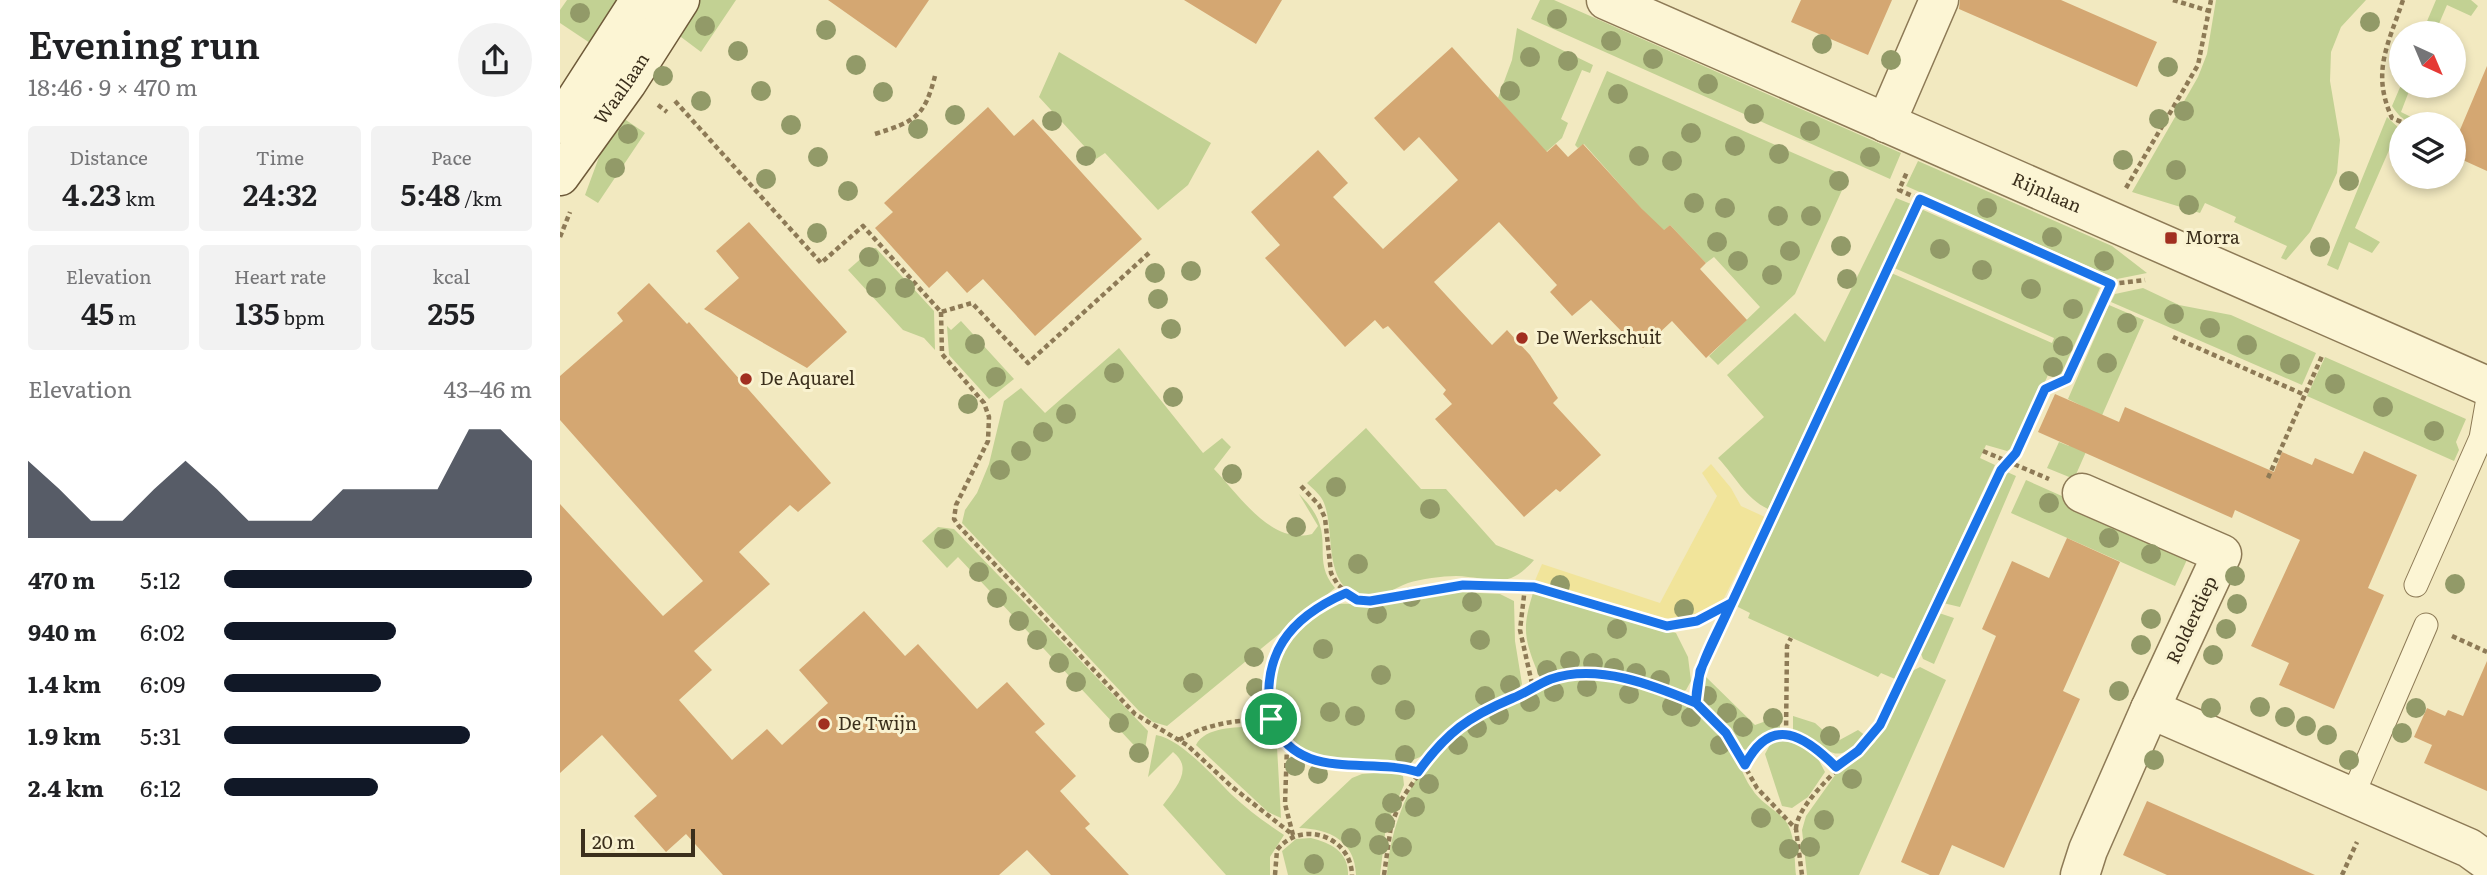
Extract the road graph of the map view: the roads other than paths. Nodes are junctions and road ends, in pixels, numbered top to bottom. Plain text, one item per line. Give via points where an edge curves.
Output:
1 (640, 0) edge
2 (680, 0) edge
3 (1606, 0) edge
4 (1939, 0) edge
5 (1886, 123) junction
6 (560, 124) edge
7 (560, 176) edge
8 (2487, 386) edge
9 (2487, 404) edge
10 (2082, 494) road end
11 (2416, 585) dead end
12 (2426, 625) dead end
13 (2150, 709) junction
14 (2352, 797) junction
15 (2487, 861) edge
16 (2080, 875) edge

1 - 6 street, Waallaan
2 - 7 street, Waallaan
3 - 5 street, Rijnlaan
4 - 5 street
5 - 8 street, Rijnlaan
9 - 11 lane via 2481,438
10 - 13 street, Rolderdiep via 2222,554
12 - 14 lane
13 - 14 street
13 - 16 street, Rolderdiep
14 - 15 street via 2469,848

